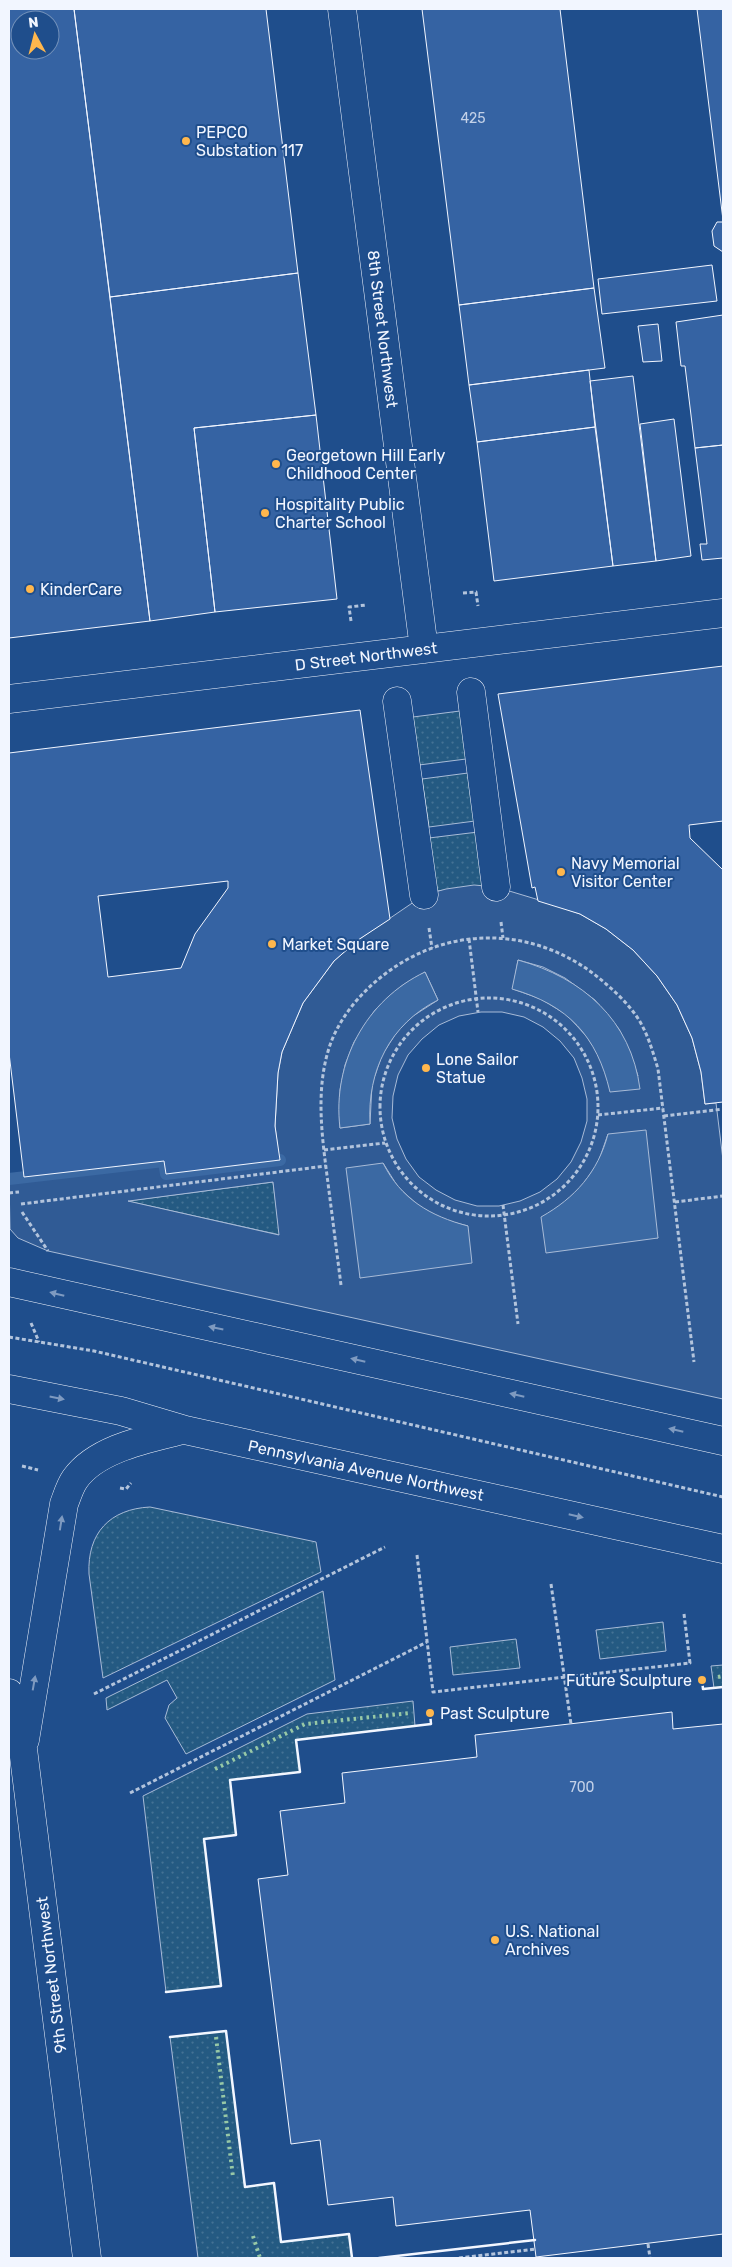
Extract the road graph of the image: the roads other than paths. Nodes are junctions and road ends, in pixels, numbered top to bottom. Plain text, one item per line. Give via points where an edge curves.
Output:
1 (342, 9) edge
2 (723, 613) edge
3 (424, 649) junction
4 (471, 692) dead end
5 (9, 699) edge
6 (397, 702) dead end
7 (496, 887) dead end
8 (424, 896) dead end
9 (9, 1282) edge
10 (9, 1389) edge
11 (185, 1430) junction
12 (723, 1441) edge
13 (723, 1549) edge
14 (9, 1693) edge
15 (23, 1748) junction
16 (87, 2258) edge

1 - 3 main road, 8th Street Northwest
2 - 3 main road, D Street Northwest
3 - 5 main road, D Street Northwest
4 - 7 main road
6 - 8 main road
12 -> 9 main road
10 -> 11 main road, Pennsylvania Avenue Northwest via 121,1411
11 -> 13 main road, Pennsylvania Avenue Northwest
15 -> 11 main road via 64,1504 75,1479 108,1453 135,1442
14 - 15 main road, 9th Street Northwest
15 - 16 main road, 9th Street Northwest

